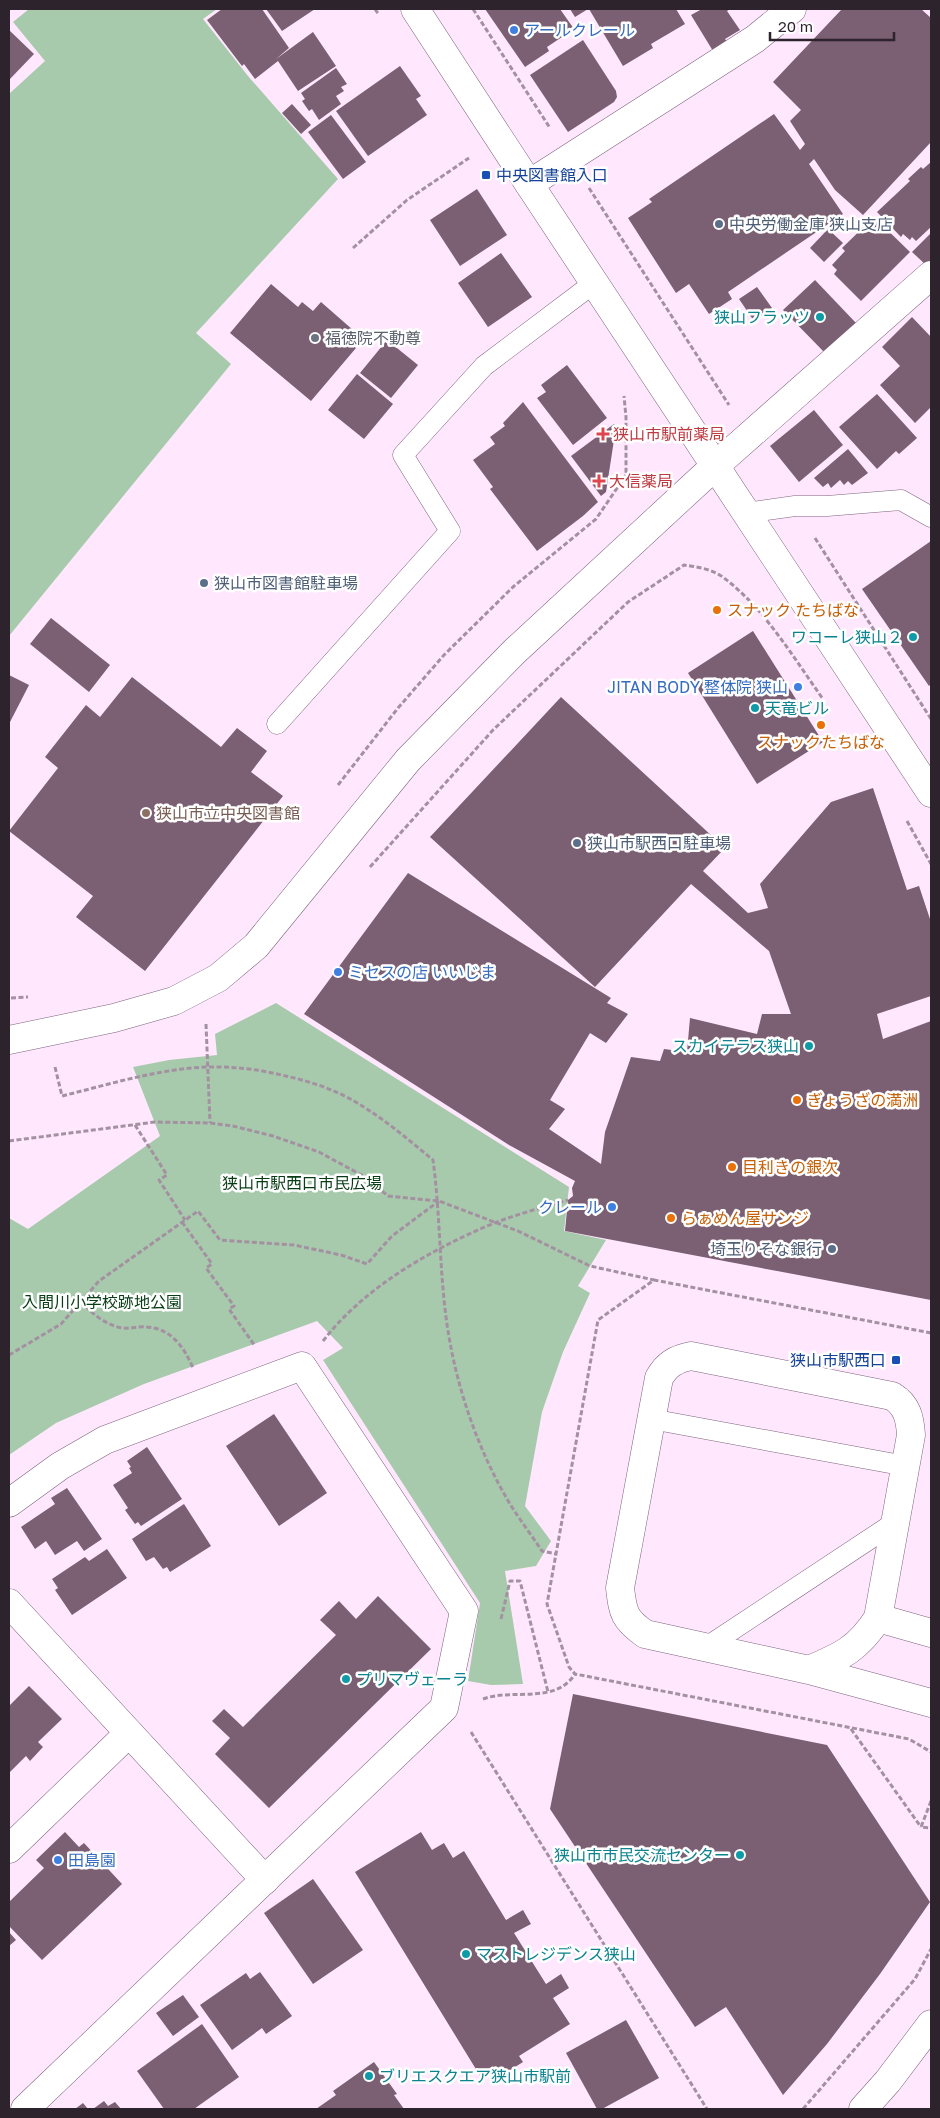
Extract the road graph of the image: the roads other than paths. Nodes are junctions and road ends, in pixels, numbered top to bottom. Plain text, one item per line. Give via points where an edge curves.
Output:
1 (415, 9) edge
2 (792, 9) edge
3 (529, 184) junction
4 (931, 275) edge
5 (594, 284) junction
6 (715, 466) junction
7 (746, 513) junction
8 (931, 516) edge
9 (277, 724) dead end
10 (931, 793) edge
11 (9, 1040) edge
12 (651, 1420) junction
13 (906, 1466) junction
14 (9, 1503) edge
15 (897, 1521) junction
16 (9, 1603) edge
17 (878, 1618) junction
18 (931, 1633) edge
19 (706, 1648) junction
20 (809, 1670) junction
21 (931, 1703) edge
22 (129, 1733) junction
23 (9, 1849) edge
24 (265, 1880) junction
25 (931, 2024) edge
26 (25, 2109) edge
27 (863, 2109) edge

1 - 3 street
2 - 3 street via 755,39
3 - 5 street
4 - 6 street
5 - 6 street
5 - 9 lane via 484,366 403,455 450,531
6 - 7 street
6 - 11 street via 515,651 408,760 256,946 218,978 174,1001 114,1018
7 - 8 lane via 795,506 901,500
7 - 10 street
12 - 13 lane
12 - 13 street via 664,1368 678,1359 692,1356 892,1396 901,1402 910,1417
12 - 19 street via 620,1588 622,1608 629,1623 645,1634
13 - 15 street
14 - 24 street via 60,1466 105,1440 302,1366 464,1611 453,1713
15 - 17 street
15 - 19 lane
16 - 22 street
17 - 18 street
17 - 20 street via 865,1637 840,1657
19 - 20 street
20 - 21 street
22 - 23 street
22 - 24 street
24 - 26 street
25 - 27 street

